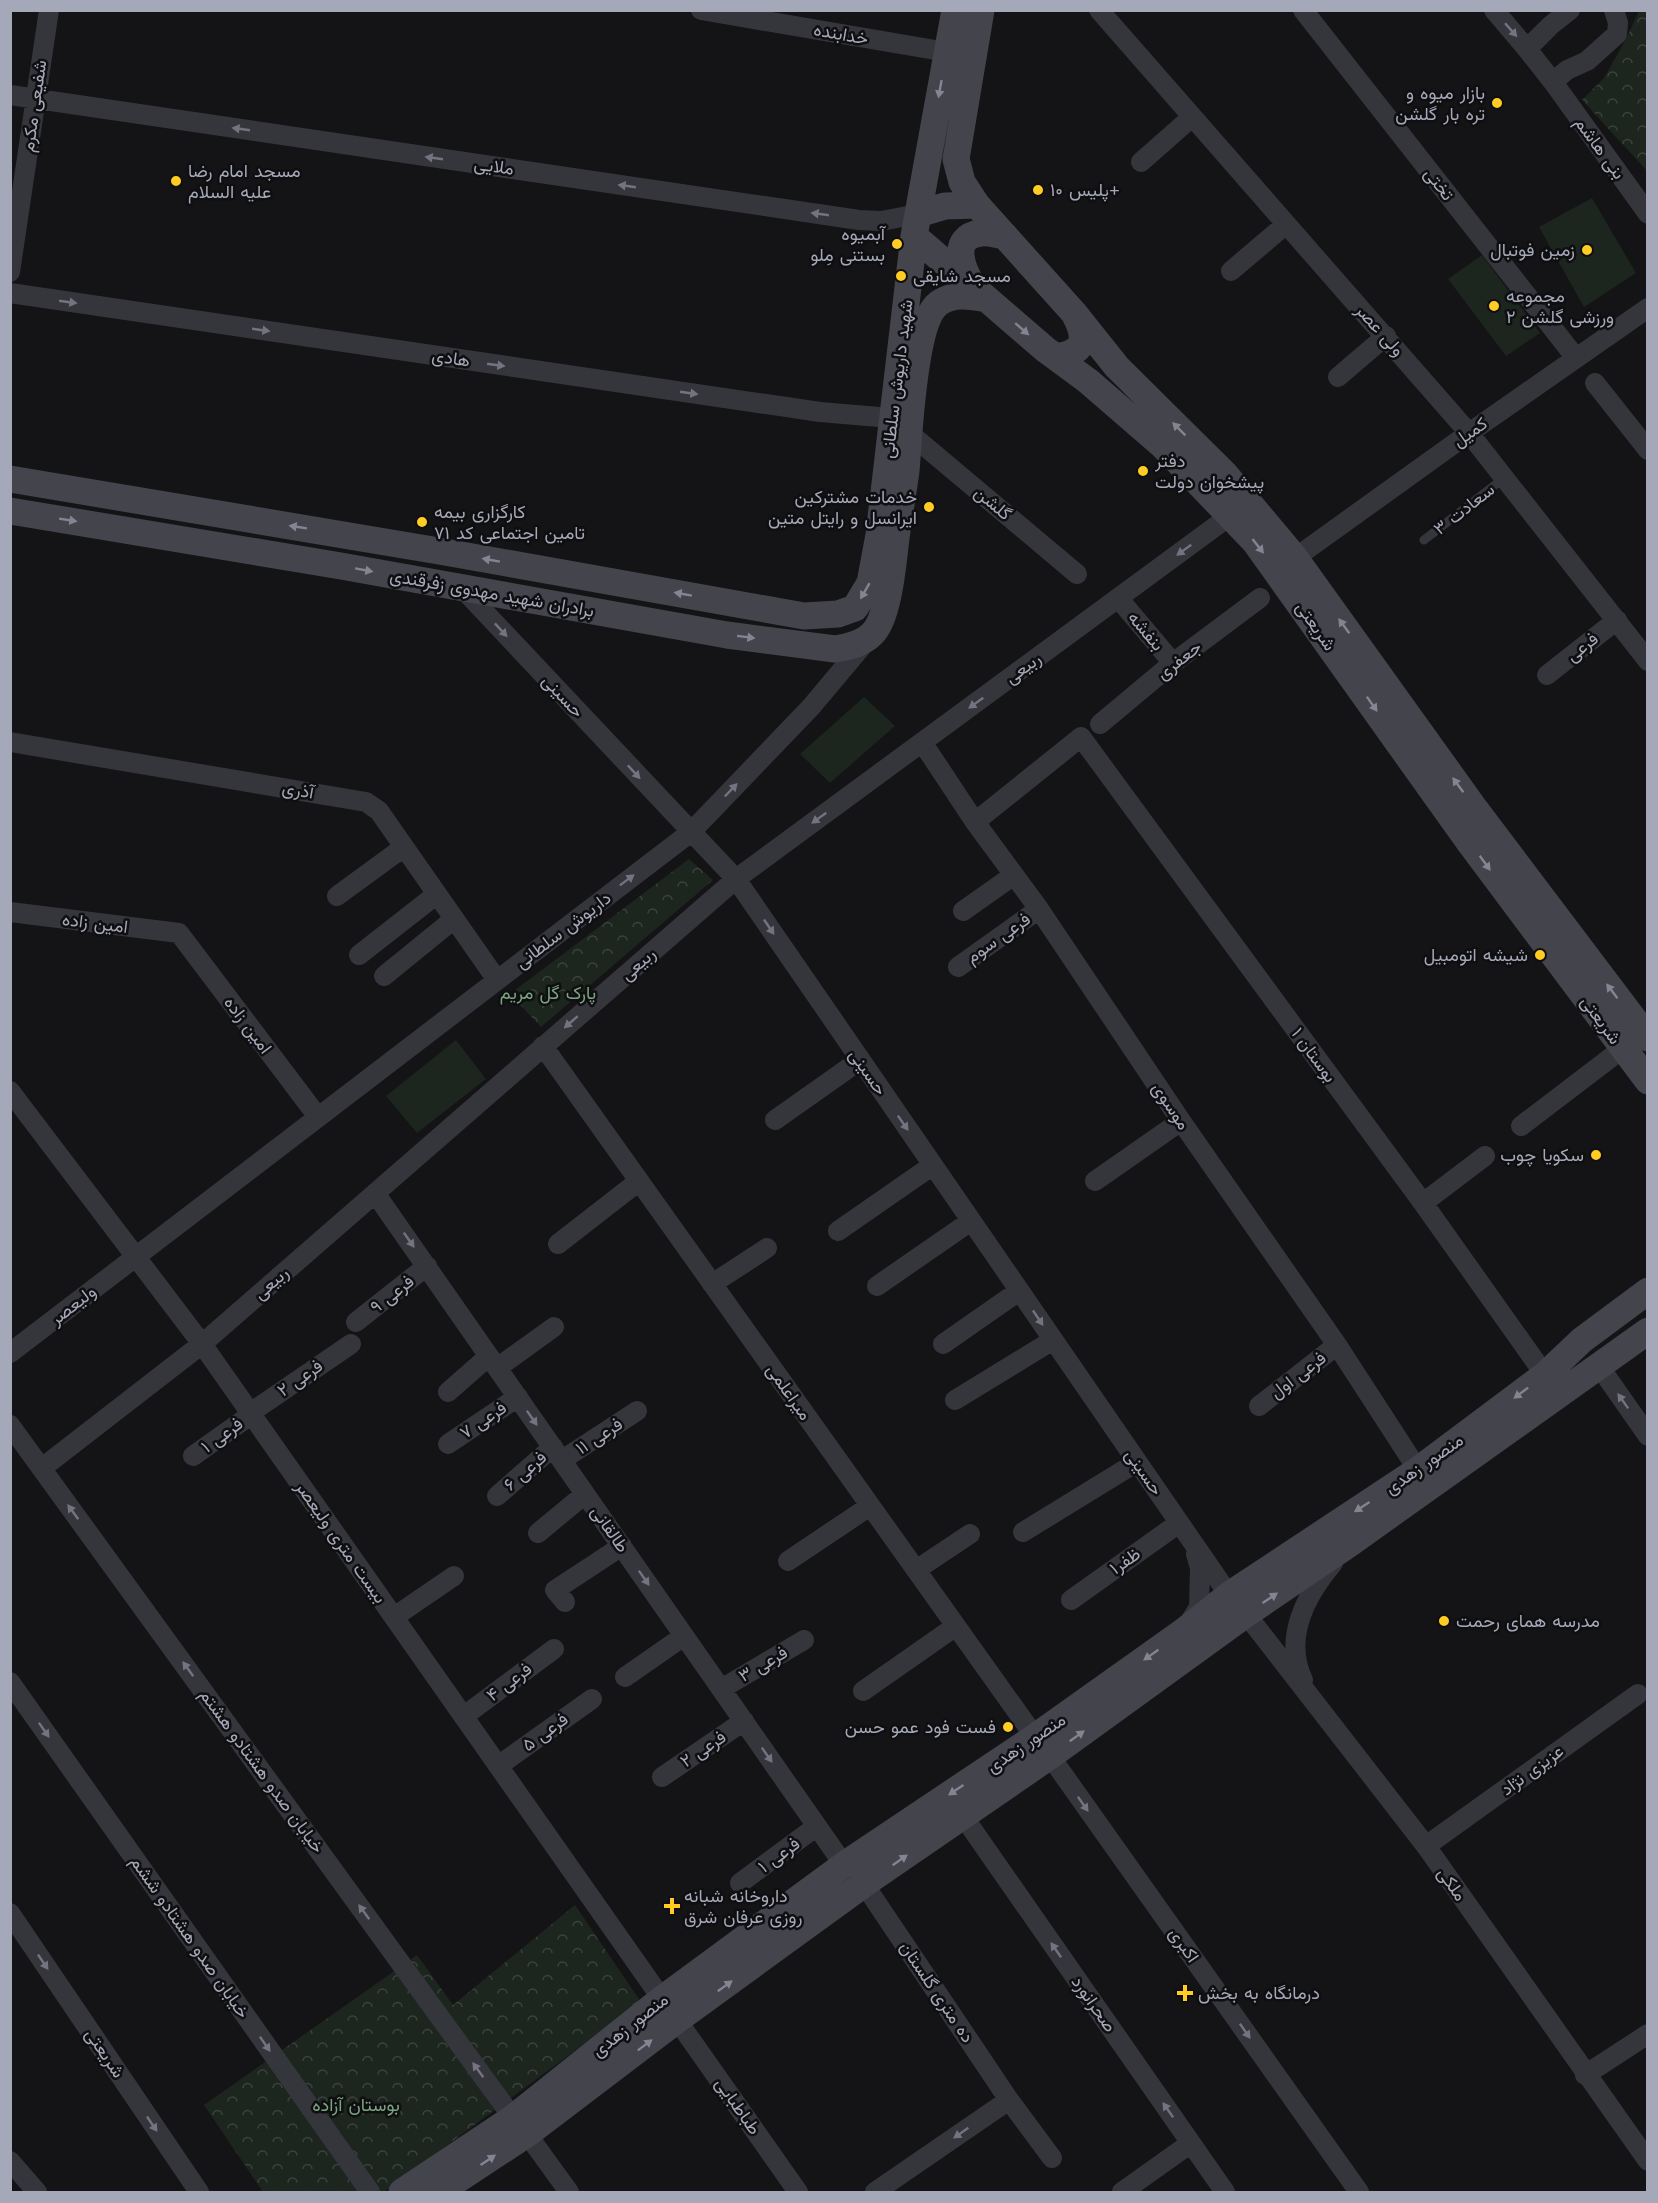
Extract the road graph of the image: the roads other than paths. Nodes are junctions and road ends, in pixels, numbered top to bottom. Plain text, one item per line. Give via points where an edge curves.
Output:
1 (49, 10) edge
2 (701, 10) edge
3 (955, 10) edge
4 (981, 10) edge
5 (1099, 10) edge
6 (1303, 10) edge
7 (1494, 10) edge
8 (1570, 10) edge
9 (1614, 10) edge
10 (1527, 49) junction
11 (947, 52) junction
12 (973, 56) junction
13 (1553, 82) junction
14 (10, 95) edge
15 (35, 99) junction
16 (1192, 117) junction
17 (1141, 162) dead end
18 (977, 205) junction
19 (1647, 214) edge
20 (916, 225) junction
21 (1285, 225) junction
22 (1005, 236) junction
23 (1231, 271) dead end
24 (10, 272) edge
25 (10, 293) edge
26 (980, 293) junction
27 (1647, 308) edge
28 (1074, 313) junction
29 (1386, 336) junction
30 (1046, 350) junction
31 (1576, 358) junction
32 (1338, 377) dead end
33 (1595, 383) dead end
34 (900, 424) junction
35 (1469, 433) junction
36 (1647, 450) edge
37 (1504, 478) junction
38 (10, 479) edge
39 (10, 511) edge
40 (1231, 515) junction
41 (887, 536) junction
42 (1424, 540) dead end
43 (439, 551) junction
44 (1295, 558) junction
45 (1077, 574) dead end
46 (461, 587) junction
47 (1118, 598) junction
48 (1260, 598) dead end
49 (1617, 620) junction
50 (872, 634) junction
51 (1647, 661) edge
52 (1173, 663) junction
53 (1546, 675) dead end
54 (1100, 724) dead end
55 (10, 742) edge
56 (922, 742) junction
57 (975, 822) junction
58 (690, 832) junction
59 (404, 847) junction
60 (1014, 875) junction
61 (736, 879) junction
62 (437, 894) junction
63 (337, 896) dead end
64 (1039, 909) junction
65 (963, 911) dead end
66 (10, 912) edge
67 (454, 918) junction
68 (179, 933) joint
69 (359, 955) dead end
70 (958, 967) dead end
71 (384, 976) dead end
72 (497, 980) junction
73 (1647, 1038) edge
74 (543, 1047) junction
75 (1622, 1049) junction
76 (860, 1060) junction
77 (1647, 1081) edge
78 (10, 1091) edge
79 (318, 1117) junction
80 (775, 1120) dead end
81 (1180, 1121) junction
82 (1521, 1126) dead end
83 (1485, 1156) dead end
84 (933, 1165) junction
85 (639, 1181) junction
86 (1095, 1181) dead end
87 (375, 1192) junction
88 (1423, 1203) junction
89 (971, 1221) junction
90 (838, 1231) dead end
91 (558, 1244) dead end
92 (767, 1248) dead end
93 (136, 1257) junction
94 (427, 1266) junction
95 (1647, 1270) edge
96 (712, 1284) junction
97 (877, 1286) dead end
98 (1019, 1291) junction
99 (1647, 1291) edge
100 (356, 1322) dead end
101 (554, 1327) dead end
102 (1647, 1331) edge
103 (1053, 1340) junction
104 (1582, 1340) junction
105 (202, 1344) junction
106 (351, 1344) dead end
107 (943, 1344) dead end
108 (1337, 1345) junction
109 (10, 1353) edge
110 (493, 1362) junction
111 (1599, 1366) junction
112 (1545, 1375) junction
113 (448, 1392) dead end
114 (518, 1397) junction
115 (955, 1400) dead end
116 (1258, 1406) dead end
117 (637, 1411) dead end
118 (251, 1413) junction
119 (10, 1425) edge
120 (1647, 1436) edge
121 (448, 1444) dead end
122 (557, 1454) junction
123 (193, 1456) dead end
124 (1137, 1462) junction
125 (42, 1468) junction
126 (1418, 1470) junction
127 (585, 1494) junction
128 (496, 1496) dead end
129 (870, 1506) junction
130 (1179, 1523) junction
131 (1023, 1532) dead end
132 (538, 1533) dead end
133 (970, 1534) dead end
134 (1192, 1542) junction
135 (1349, 1544) junction
136 (622, 1546) junction
137 (788, 1561) dead end
138 (916, 1570) junction
139 (454, 1576) dead end
140 (1071, 1600) dead end
141 (565, 1602) dead end
142 (1237, 1604) junction
143 (394, 1617) junction
144 (956, 1626) junction
145 (1184, 1631) junction
146 (684, 1636) junction
147 (804, 1640) dead end
148 (554, 1649) dead end
149 (625, 1677) dead end
150 (10, 1682) edge
151 (721, 1689) junction
152 (863, 1692) dead end
153 (1638, 1694) dead end
154 (1311, 1696) junction
155 (592, 1699) dead end
156 (464, 1716) junction
157 (744, 1721) junction
158 (1042, 1747) junction
159 (498, 1766) junction
160 (662, 1777) dead end
161 (963, 1816) junction
162 (817, 1826) junction
163 (1426, 1846) junction
164 (844, 1865) junction
165 (740, 1883) dead end
166 (864, 1884) junction
167 (10, 1913) edge
168 (670, 2010) junction
169 (1647, 2034) edge
170 (1585, 2075) junction
171 (1009, 2100) junction
172 (520, 2126) junction
173 (1191, 2143) junction
174 (1052, 2158) dead end
175 (10, 2161) edge
176 (1647, 2162) edge
177 (37, 2193) edge
178 (199, 2193) edge
179 (370, 2193) edge
180 (402, 2193) edge
181 (439, 2193) edge
182 (569, 2193) edge
183 (798, 2193) edge
184 (875, 2193) edge
185 (1122, 2193) edge
186 (1225, 2193) edge
187 (1359, 2193) edge

1 - 15 street, شفیعی مکرم
2 - 11 street, خدابنده
3 - 11 main road, شهید داریوش سلطانی
4 - 12 main road
5 - 16 street, ولی عصر
6 - 31 street, تختی
7 -> 10 street
8 - 10 street
9 - 13 street via 1617,34 1587,61
10 - 13 street, بنی هاشم
11 - 12 main road
11 -> 20 main road, شهید داریوش سلطانی
12 - 18 main road, شریعتی via 956,159 962,182
13 - 19 street, بنی هاشم
14 - 15 street, ملایی
20 -> 15 street, ملایی via 859,220
15 - 24 street, شفیعی مکرم
16 - 17 street
16 - 21 street, ولی عصر
18 - 20 main road, ملایی via 945,206
18 - 22 main road, شریعتی
20 - 26 main road, شریعتی
20 - 34 main road, شهید داریوش سلطانی
21 - 23 street
21 - 29 street, ولی عصر
22 - 26 main road via 983,232 971,235 962,246 964,271
22 - 28 main road, شریعتی
25 -> 34 street, هادی
26 -> 30 main road, شریعتی
26 - 34 main road, شهید داریوش سلطانی via 936,304 928,320
27 - 31 street, کمیل
28 - 30 main road via 1082,327 1080,349 1056,357
44 -> 28 main road, شریعتی via 1224,473 1117,368
29 - 32 street
29 - 35 street, ولی عصر
30 - 40 main road, شریعتی via 1162,445
31 - 35 street, کمیل
33 - 36 street
34 - 41 main road, شهید داریوش سلطانی
34 - 45 street, گلشن
35 - 37 street, ولی عصر
35 - 44 street, کمیل
37 - 42 lane, سعادت ۳
37 - 49 street, ولی عصر
43 -> 38 main road, برادران شهید مهدوی زفرقندی
39 -> 46 main road, برادران شهید مهدوی زفرقندی
40 -> 47 street, ربیعی
40 -> 75 main road, شریعتی via 1282,578
41 -> 43 main road, برادران شهید مهدوی زفرقندی via 870,583 855,608 838,614 804,616
41 - 50 main road via 893,570 881,621
43 - 46 main road
73 -> 44 main road, شریعتی via 1475,809
46 -> 50 main road, برادران شهید مهدوی زفرقندی via 727,635 835,649 852,647
46 -> 58 street, حسینی
47 - 52 street, بنفشه
47 -> 56 street, ربیعی
48 - 52 street, جعفری
49 - 51 street, ولی عصر
49 - 53 street, فرعی
58 -> 50 street, داریوش سلطانی via 811,708
52 - 54 street, جعفری
55 - 59 street, آذری via 366,802 379,811
56 - 57 street, موسوی
56 -> 61 street, ربیعی
57 - 60 street, موسوی
57 - 88 street, بوستان ۱ via 1081,737
58 - 61 street, حسینی
72 -> 58 street, داریوش سلطانی
59 - 62 street, آذری
59 - 63 street
60 - 64 street, موسوی
60 - 65 street
61 -> 74 street, ربیعی
61 -> 76 street, حسینی
62 - 67 street, آذری
62 - 69 street
64 - 70 street, فرعی سوم
64 - 81 street, موسوی
66 - 68 street, امين زاده
67 - 71 street
67 - 72 street, آذری
68 - 79 street, امین زاده
72 - 79 street, داریوش سلطانی
74 - 85 street, میراعلمی
74 - 87 street, ربیعی
75 - 77 main road, شریعتی
75 - 82 street
76 - 80 street
76 -> 84 street, حسینی
78 - 93 street, بیست متری ولیعصر
79 - 93 street, داریوش سلطانی
81 - 86 street
81 - 108 street, موسوی
83 - 88 street
84 - 89 street, حسینی
84 - 90 street
85 - 91 street
85 - 96 street, میراعلمی
87 -> 94 street, طالقانی
87 - 105 street, ربیعی
88 - 112 street, بوستان ۱
89 - 97 street
89 - 98 street, حسینی
92 - 96 street
93 - 105 street, بیست متری ولیعصر
93 - 109 street, ولیعصر
94 - 100 street, فرعی ۹
94 - 110 street, طالقانی
95 - 104 main road via 1597,1313
96 - 129 street, میراعلمی
98 -> 103 street, حسینی
98 - 107 street
99 - 104 main road, منصور زهدی
101 - 110 street
102 - 111 main road, منصور زهدی
103 - 115 street
103 - 124 street, حسینی
104 - 112 main road, منصور زهدی
105 - 118 street, بیست متری ولیعصر
105 - 125 street, ربیعی
106 - 118 street, فرعی ۲
108 - 116 street, فرعی اول
108 - 126 street, موسوی
110 - 113 street
110 - 114 street, طالقانی
120 -> 111 street
111 - 135 main road, منصور زهدی
112 -> 126 main road, منصور زهدی
114 - 121 street, فرعی ۷
114 -> 122 street, طالقانی
117 - 122 street, فرعی ۱۱
118 - 123 street, فرعی ۱
118 - 143 street, بیست متری ولیعصر
119 - 125 street, خیابان صدو هشتادو هشتم
122 - 127 street, طالقانی
122 - 128 street, فرعی ۶
124 - 130 street, حسینی
124 - 131 street
172 -> 125 street, خیابان صدو هشتادو هشتم
126 -> 142 main road, منصور زهدی
127 - 132 street
127 - 136 street, طالقانی
129 - 137 street
129 - 138 street, میراعلمی
130 - 134 street, حسینی
130 - 140 street, ظفر۱
133 - 138 street
134 - 142 street, حسینی
134 - 145 street via 1200,1568 1201,1591 1199,1607
142 -> 135 main road, منصور زهدی
135 - 154 street via 1316,1584 1301,1613 1295,1643 1297,1662
136 - 141 street via 555,1590
136 -> 146 street, طالقانی
138 - 144 street, میراعلمی
139 - 143 street
142 - 145 main road, منصور زهدی
142 - 154 street, ملکی
158 -> 142 main road, منصور زهدی
143 - 156 street, بیست متری ولیعصر
144 - 152 street
144 - 158 street, میراعلمی
145 -> 158 main road, منصور زهدی
146 - 149 street
146 - 151 street, طالقانی
147 - 151 street, فرعی ۳
148 - 156 street, فرعی ۴
150 -> 179 street, خیابان صدو هشتادو ششم
151 - 157 street, طالقانی
153 - 163 street, عزیزی نژاد
154 - 163 street, ملکی
155 - 159 street, فرعی ۵
156 - 159 street, بیست متری ولیعصر
157 - 160 street, فرعی ۲
157 -> 162 street, طالقانی
158 - 161 main road, منصور زهدی
158 -> 164 main road, منصور زهدی
158 -> 187 street, اکبری
159 - 168 street, بیست متری ولیعصر
166 -> 161 main road, منصور زهدی
173 -> 161 street, صحرانورد
162 - 164 street, طالقانی
162 - 165 street, فرعی ۱
163 - 170 street, ملکی
164 - 168 main road, منصور زهدی
168 -> 166 main road, منصور زهدی
166 - 171 street, ده متری گلستان
167 -> 178 street, شریعتی
168 - 172 main road, منصور زهدی
168 - 183 street, طباطبایی
169 - 170 street
170 - 176 street, ملکی
171 - 174 street, ده متری گلستان
171 -> 184 street
172 - 180 main road, منصور زهدی
181 -> 172 main road, منصور زهدی
172 - 182 street, خیابان صدو هشتادو هشتم
173 - 185 street
173 - 186 street, صحرانورد
175 - 177 street

